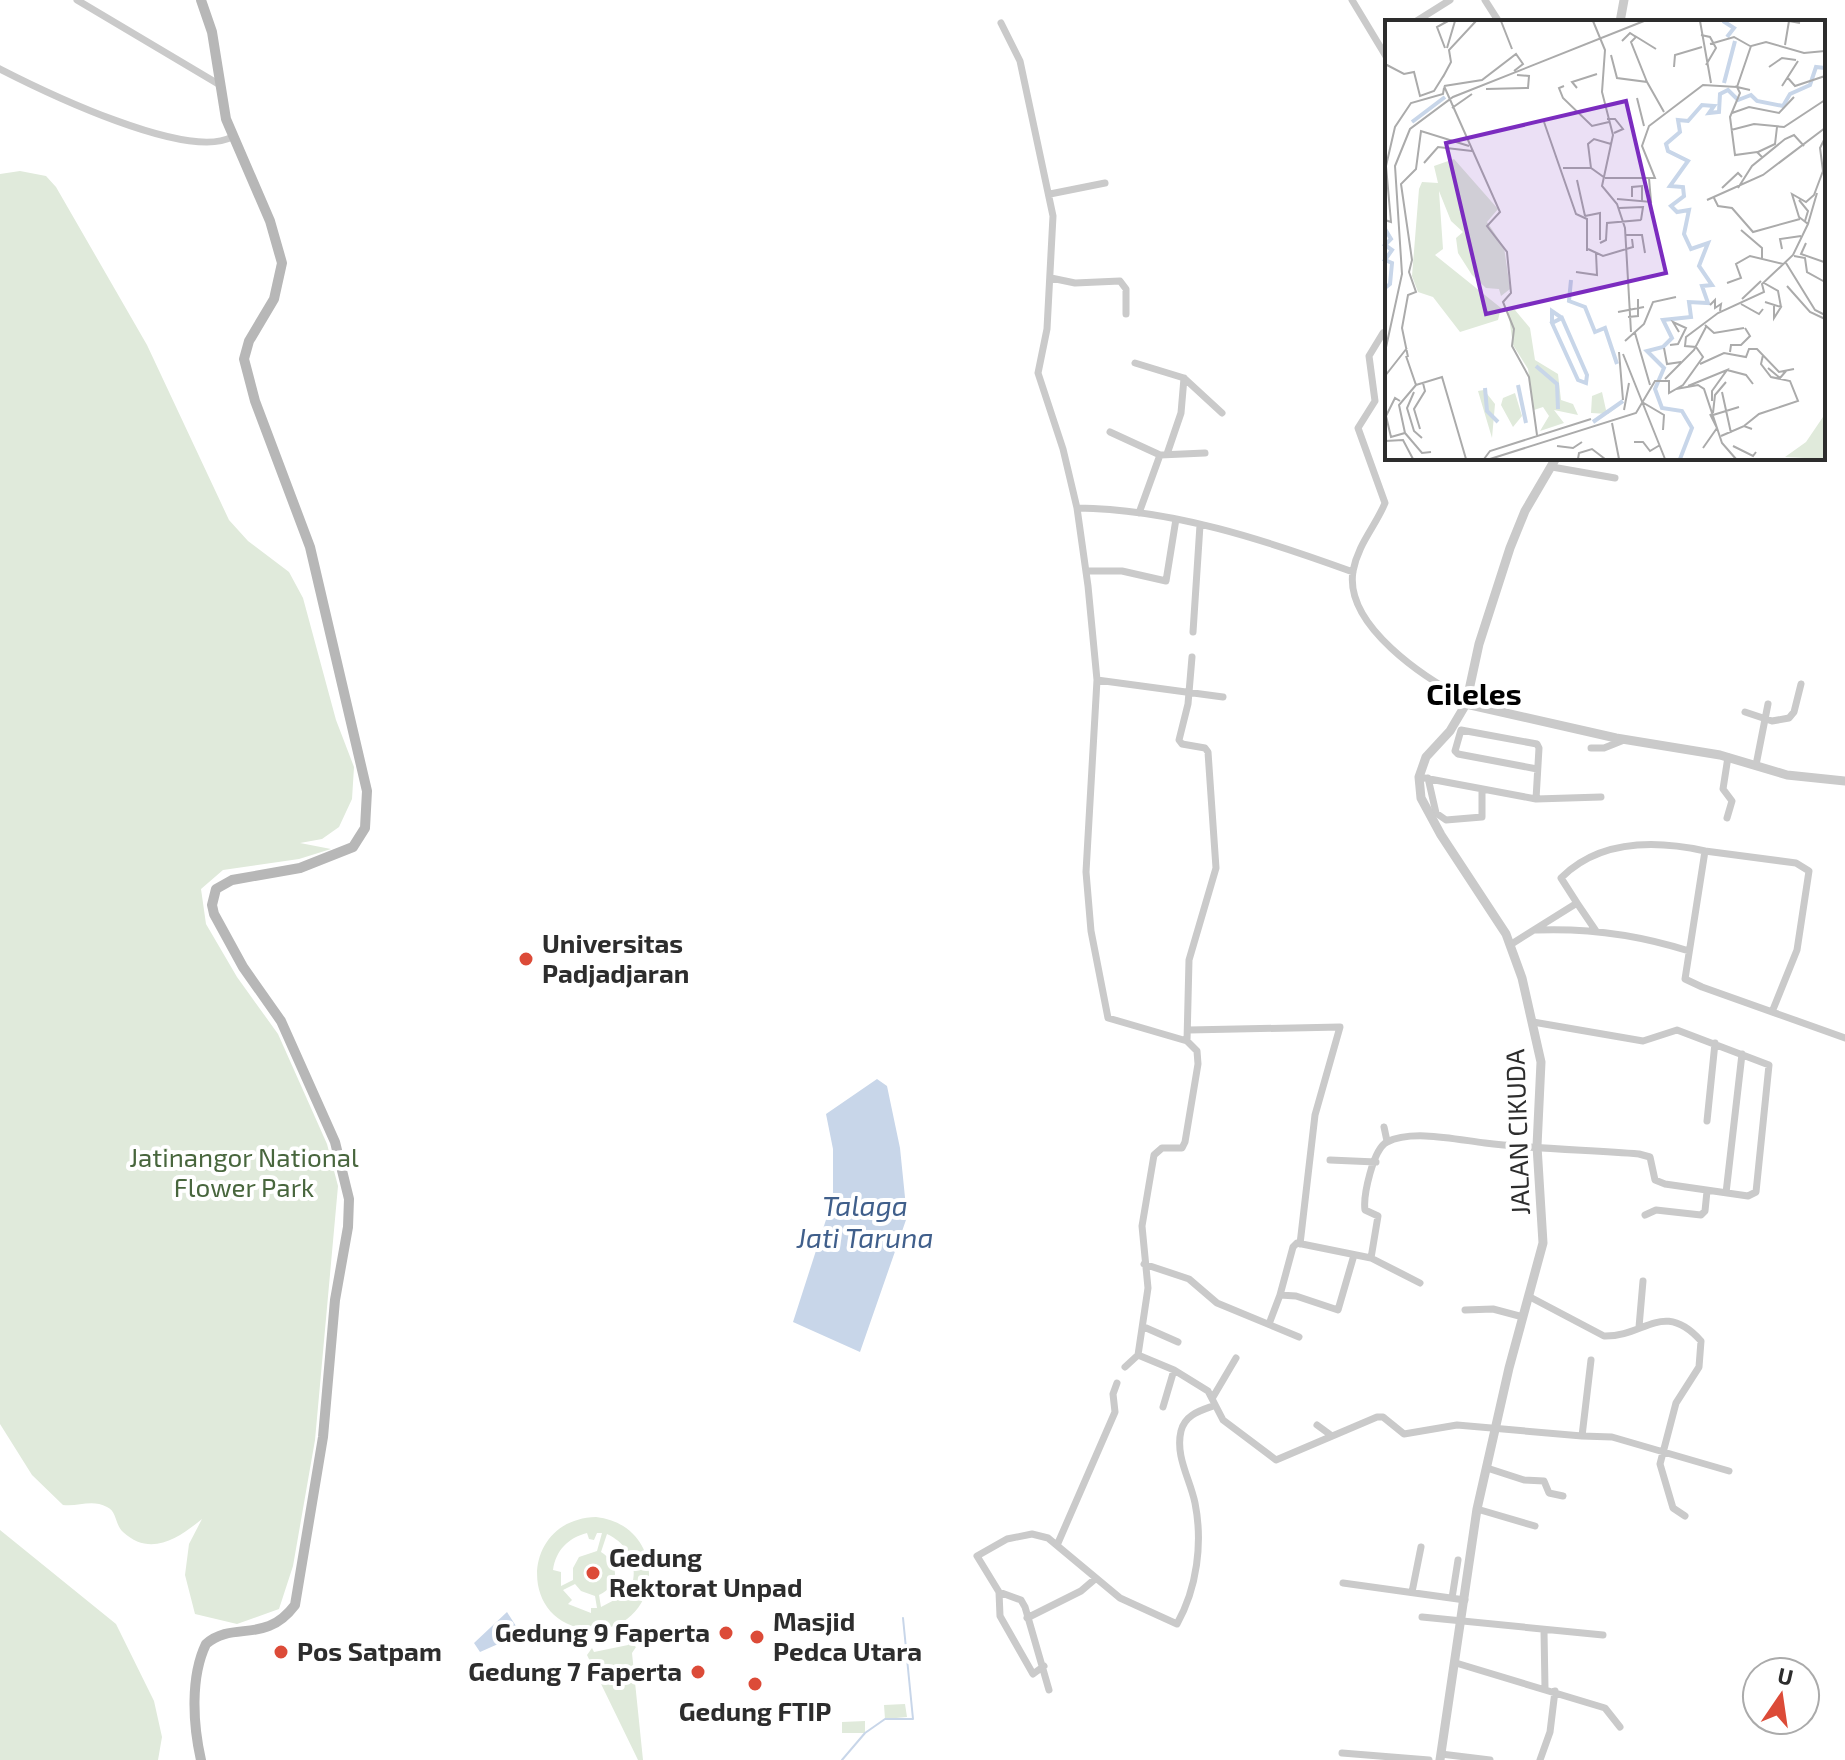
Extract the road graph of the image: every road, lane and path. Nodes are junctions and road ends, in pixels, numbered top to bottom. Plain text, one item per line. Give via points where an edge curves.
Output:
1 (77, 0) edge
2 (201, 0) edge
3 (1352, 0) edge
4 (1450, 0) edge
5 (1485, 0) edge
6 (1624, 0) edge
7 (1418, 20) edge
8 (1498, 20) edge
9 (1620, 20) edge
10 (1001, 23) dead end
11 (1385, 39) edge
12 (1378, 44) junction
13 (1385, 55) edge
14 (0, 69) edge
15 (220, 85) junction
16 (232, 137) junction
17 (1105, 183) dead end
18 (1050, 194) junction
19 (1051, 278) junction
20 (1126, 314) dead end
21 (1385, 334) edge
22 (1135, 363) dead end
23 (1184, 378) junction
24 (1222, 413) dead end
25 (1110, 432) dead end
26 (1205, 453) dead end
27 (1163, 455) junction
28 (1554, 462) edge
29 (1615, 478) dead end
30 (1077, 508) junction
31 (1139, 513) junction
32 (1176, 519) junction
33 (1200, 525) junction
34 (1086, 571) junction
35 (1353, 572) junction
36 (1193, 632) dead end
37 (1192, 657) dead end
38 (1097, 680) junction
39 (1801, 684) dead end
40 (1188, 692) junction
41 (1223, 697) dead end
42 (1467, 702) junction
43 (1768, 704) dead end
44 (1745, 712) dead end
45 (1765, 719) junction
46 (1624, 740) junction
47 (1591, 748) dead end
48 (1728, 757) junction
49 (1756, 765) junction
50 (1537, 769) junction
51 (1424, 777) junction
52 (1845, 781) edge
53 (1482, 789) junction
54 (1601, 797) dead end
55 (1536, 799) junction
56 (1727, 818) dead end
57 (1705, 851) junction
58 (1577, 903) junction
59 (1537, 930) junction
60 (1596, 931) junction
61 (1510, 945) junction
62 (1689, 951) junction
63 (1772, 1012) junction
64 (1533, 1022) junction
65 (1189, 1030) junction
66 (1845, 1038) edge
67 (1187, 1041) junction
68 (1715, 1043) junction
69 (1742, 1054) junction
70 (1707, 1121) dead end
71 (1384, 1127) dead end
72 (1387, 1141) junction
73 (1537, 1146) junction
74 (1330, 1160) dead end
75 (1376, 1162) junction
76 (1707, 1191) junction
77 (1726, 1193) junction
78 (1645, 1215) dead end
79 (1300, 1244) junction
80 (1354, 1255) junction
81 (1371, 1258) junction
82 (1144, 1264) junction
83 (1643, 1281) dead end
84 (1420, 1283) dead end
85 (1280, 1295) junction
86 (1530, 1297) junction
87 (1465, 1310) dead end
88 (1523, 1317) junction
89 (1269, 1324) junction
90 (1144, 1327) junction
91 (1639, 1327) junction
92 (1299, 1337) dead end
93 (1178, 1342) dead end
94 (1138, 1355) junction
95 (1236, 1358) dead end
96 (1591, 1360) dead end
97 (1125, 1367) dead end
98 (1174, 1370) junction
99 (1117, 1383) dead end
100 (1213, 1402) junction
101 (1163, 1407) dead end
102 (1317, 1425) dead end
103 (1496, 1426) junction
104 (1332, 1436) junction
105 (1582, 1436) junction
106 (1663, 1451) junction
107 (1487, 1468) junction
108 (1729, 1471) dead end
109 (1563, 1496) dead end
110 (1477, 1509) junction
111 (1685, 1516) dead end
112 (1535, 1526) dead end
113 (1058, 1543) junction
114 (1421, 1547) dead end
115 (1458, 1560) dead end
116 (1095, 1579) junction
117 (1343, 1583) dead end
118 (999, 1592) junction
119 (1412, 1592) junction
120 (1452, 1598) junction
121 (1465, 1600) junction
122 (1422, 1617) dead end
123 (1027, 1618) junction
124 (1461, 1622) junction
125 (1544, 1631) junction
126 (1603, 1635) dead end
127 (1456, 1663) junction
128 (1044, 1666) junction
129 (1545, 1688) junction
130 (1049, 1690) dead end
131 (1555, 1691) junction
132 (1620, 1727) dead end
133 (1342, 1753) dead end
134 (1440, 1757) edge
135 (201, 1760) edge
136 (1429, 1760) edge
137 (1490, 1760) edge
138 (1502, 1760) edge
139 (1540, 1760) edge

1 - 15 street
2 - 15 main road
3 - 12 street
4 - 7 street
5 - 8 street
6 - 9 street
10 - 18 street via 1020,61
11 - 12 street
12 - 13 street
14 - 16 street via 89,111 178,139 206,144
15 - 16 main road
16 - 135 main road via 270,221 282,263 277,291 244,359 310,547 367,791 365,828 353,847 300,868 232,880 220,885 214,896 220,927 281,1021 335,1142 349,1199 323,1437 295,1605 285,1619 262,1630 229,1633 206,1644 197,1677
17 - 18 street
18 - 19 street
19 - 20 street via 1120,281 1126,289
19 - 30 street via 1038,382 1063,449
21 - 35 street via 1369,356 1375,401 1358,428 1385,503 1368,529
22 - 23 street
23 - 24 street
23 - 27 street via 1181,413
25 - 27 street
26 - 27 street
27 - 31 street
28 - 29 street
28 - 42 street via 1510,548 1479,644
30 - 31 street
30 - 34 street
31 - 32 street
32 - 33 street
32 - 34 street via 1166,581 1122,571
33 - 35 street
33 - 36 street
34 - 38 street
35 - 42 street via 1358,606 1376,632
37 - 40 street
38 - 40 street
38 - 67 street via 1086,872 1100,990 1108,1018
39 - 45 street via 1793,717
40 - 41 street
40 - 65 street via 1179,740 1208,752 1216,868 1189,960
42 - 46 street
42 - 51 street via 1426,757
43 - 45 street
44 - 45 street
45 - 49 street
46 - 47 street
46 - 48 street
48 - 49 street
48 - 56 street via 1723,789 1732,801
49 - 52 street via 1787,775
50 - 50 street via 1458,754 1461,730 1537,744
50 - 55 street
51 - 53 street
51 - 53 street via 1436,813 1446,820 1482,817
51 - 61 street, JALAN CIKUDA via 1421,798
53 - 55 street
54 - 55 street
57 - 58 street via 1648,842 1606,851 1561,878
57 - 62 street
57 - 63 street via 1796,863 1809,871 1797,950
58 - 59 street
58 - 60 street
59 - 60 street
59 - 61 street
60 - 62 street
61 - 64 street, JALAN CIKUDA
62 - 63 street via 1688,982
63 - 66 street
64 - 68 street via 1643,1041 1677,1030
64 - 73 street, JALAN CIKUDA via 1541,1062
65 - 67 street
65 - 79 street via 1340,1027 1315,1115
67 - 82 street via 1197,1051 1198,1064 1188,1132 1182,1148 1162,1148 1154,1155 1142,1226
68 - 69 street
68 - 70 street
69 - 77 street
69 - 77 street via 1765,1062 1770,1070 1757,1190 1748,1196
71 - 72 street
72 - 73 street via 1439,1135
72 - 75 street
73 - 76 street via 1647,1155 1658,1182
73 - 86 street, JALAN CIKUDA via 1544,1236
74 - 75 street
75 - 81 street via 1365,1200 1365,1210 1378,1216
76 - 77 street
76 - 78 street via 1701,1215 1656,1210
79 - 80 street
79 - 85 street via 1293,1247
80 - 81 street
80 - 85 street via 1338,1310
81 - 84 street
82 - 89 street via 1189,1279 1217,1303
82 - 90 street
83 - 91 street
85 - 89 street
86 - 88 street, JALAN CIKUDA
86 - 91 street via 1604,1336
87 - 88 street via 1495,1309
88 - 103 street, JALAN CIKUDA
89 - 92 street
90 - 93 street
90 - 94 street
91 - 106 street via 1659,1320 1683,1325 1701,1341 1703,1350 1695,1377 1676,1403
94 - 97 street
94 - 98 street
95 - 100 street
96 - 105 street
98 - 100 street
98 - 101 street
99 - 113 street via 1115,1412
100 - 104 street via 1231,1428 1276,1460
100 - 116 street via 1191,1415 1180,1434 1198,1550 1195,1577 1178,1622 1120,1598
102 - 104 street
103 - 104 street via 1457,1425 1404,1434 1377,1417
103 - 105 street
103 - 107 street, JALAN CIKUDA
105 - 106 street via 1598,1434
106 - 108 street
106 - 111 street via 1661,1474 1673,1508
107 - 109 street via 1544,1481 1549,1493
107 - 110 street, JALAN CIKUDA
110 - 112 street
110 - 121 street, JALAN CIKUDA
113 - 116 street
113 - 118 street via 1032,1534 1007,1539 977,1556
114 - 119 street
115 - 120 street
116 - 123 street
117 - 119 street
118 - 123 street via 1021,1600
118 - 128 street via 1000,1616 1033,1674
119 - 120 street
120 - 121 street
121 - 124 street, JALAN CIKUDA
122 - 124 street
123 - 128 street
124 - 125 street
124 - 127 street, JALAN CIKUDA
125 - 126 street
125 - 129 street
127 - 129 street
127 - 134 street, JALAN CIKUDA
128 - 130 street
129 - 131 street
131 - 132 street via 1605,1708
131 - 139 street
133 - 136 street
134 - 137 street
137 - 138 street

